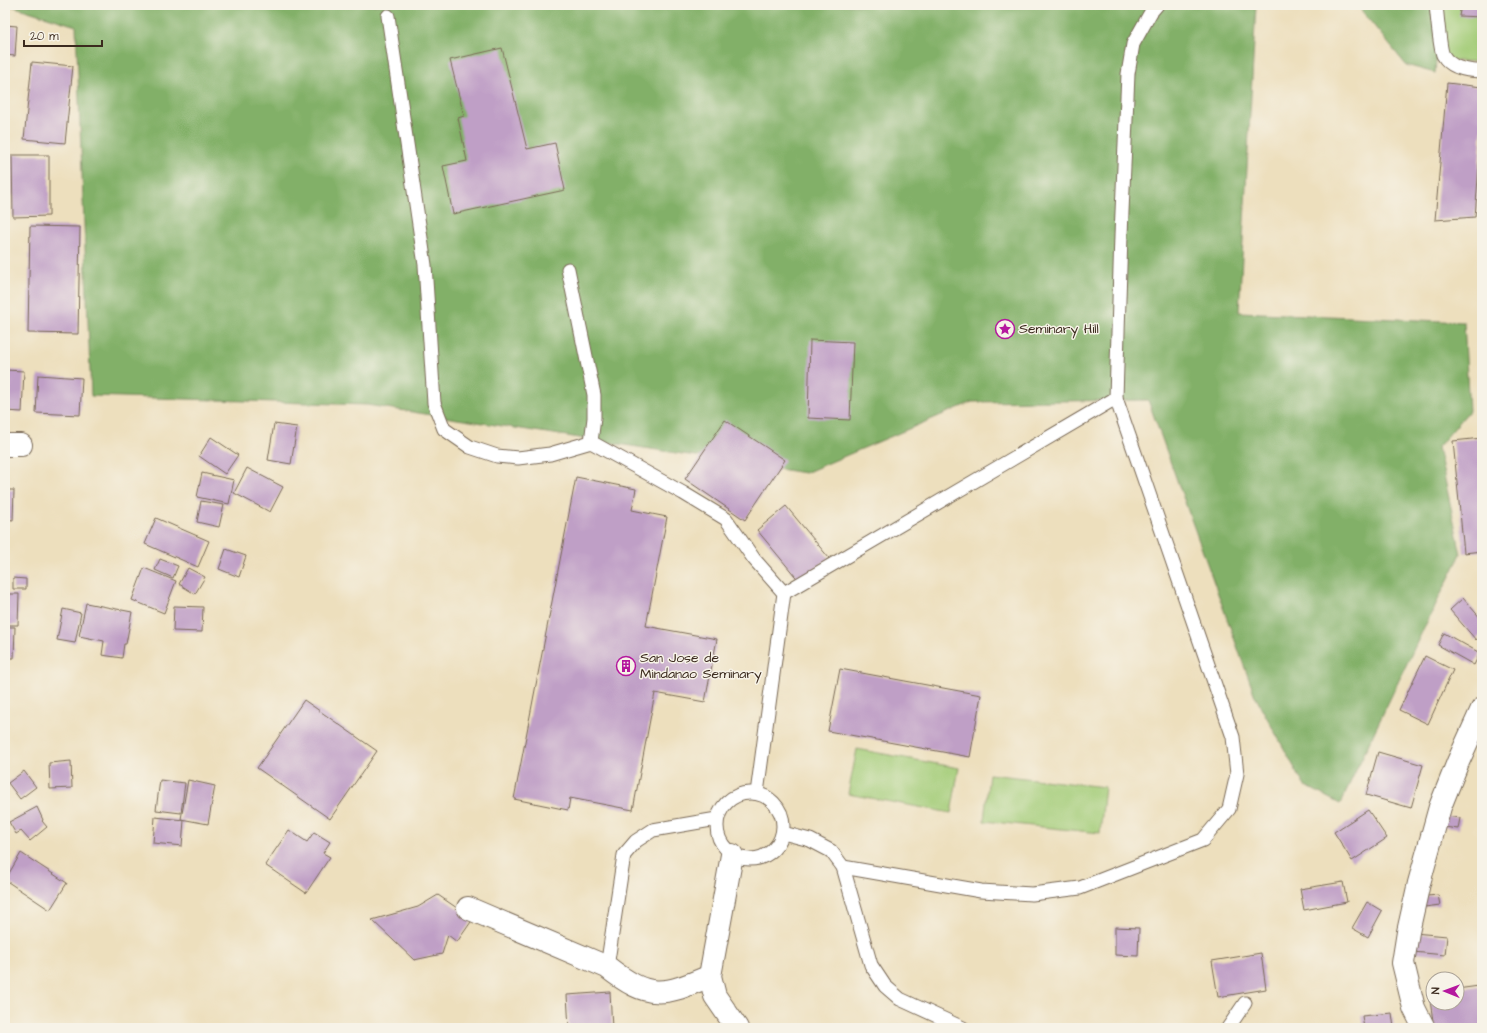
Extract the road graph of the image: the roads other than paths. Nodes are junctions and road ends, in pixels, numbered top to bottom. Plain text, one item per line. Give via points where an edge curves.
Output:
1 (1157, 5) edge
2 (1436, 5) edge
3 (388, 16) dead end
4 (1482, 71) edge
5 (568, 270) dead end
6 (1116, 398) junction
7 (590, 442) junction
8 (784, 593) junction
9 (1482, 709) edge
10 (757, 793) junction
11 (717, 819) junction
12 (783, 833) junction
13 (732, 855) junction
14 (843, 867) junction
15 (468, 908) dead end
16 (607, 967) junction
17 (710, 976) junction
18 (1245, 1003) dead end
19 (737, 1028) edge
20 (963, 1028) edge
21 (1228, 1028) edge
22 (1424, 1028) edge

1 - 6 lane via 1133,44 1128,74 1120,235
2 - 4 lane via 1443,55 1455,67
3 - 7 lane via 425,265 434,403 444,428 470,448 497,456 518,458 550,454
5 - 7 lane via 594,395
6 - 8 lane
6 - 14 lane via 1233,737 1237,774 1229,808 1204,840 1080,888 1032,894 981,891
7 - 8 lane via 726,519 754,559
8 - 10 lane
9 - 22 street via 1440,807 1408,932 1403,963 1414,1008
10 - 11 lane via 743,793 731,798
10 - 12 lane via 769,798 778,808 783,820
11 - 13 lane via 717,833 722,845
11 - 16 lane via 654,830 636,841 624,855
12 - 13 lane via 778,845 769,855 756,860 743,860
12 - 14 lane via 810,840 831,851
13 - 17 street
14 - 20 lane via 871,965 885,986 900,999
15 - 16 street
16 - 17 street via 639,988 655,992 684,986
17 - 19 street via 716,996
18 - 21 lane

